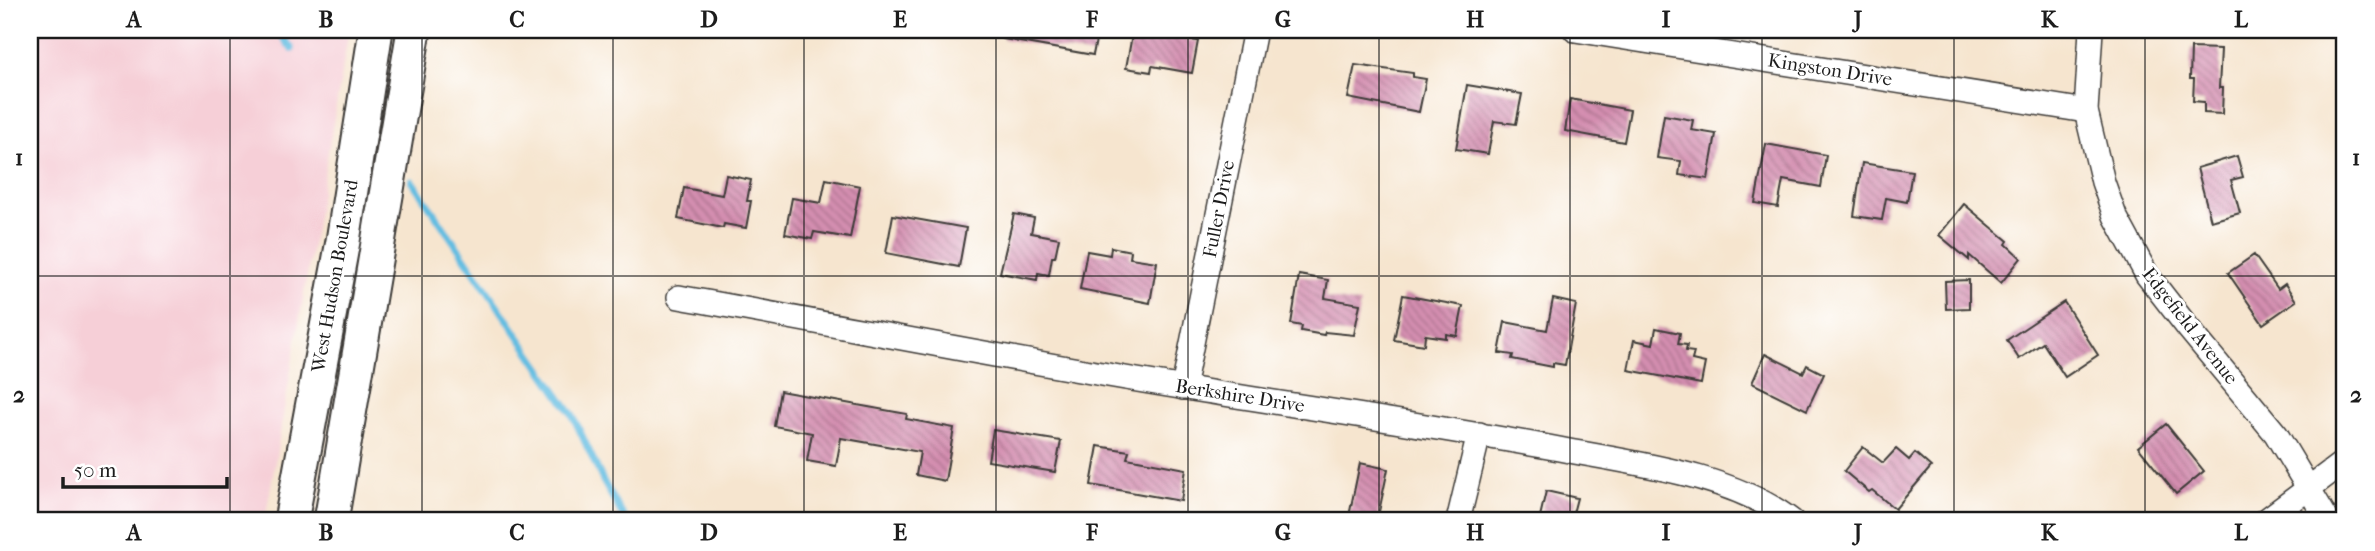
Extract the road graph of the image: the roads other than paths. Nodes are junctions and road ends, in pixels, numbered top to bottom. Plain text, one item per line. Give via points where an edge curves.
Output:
1 (376, 30) edge
2 (414, 30) edge
3 (1255, 30) edge
4 (1575, 30) edge
5 (2091, 30) edge
6 (2086, 111) junction
7 (679, 297) dead end
8 (1183, 388) junction
9 (1479, 434) junction
10 (2345, 461) edge
11 (2309, 486) junction
12 (291, 521) edge
13 (331, 521) edge
14 (1458, 521) edge
15 (1792, 521) edge
16 (2265, 521) edge
17 (2328, 521) edge

1 - 12 main road, West Hudson Boulevard
2 - 13 main road, West Hudson Boulevard
3 - 8 street, Fuller Drive
4 - 6 street, Kingston Drive
5 - 6 street, Edgefield Avenue
6 - 11 street, Edgefield Avenue via 2115,216 2147,275 2276,434
7 - 8 street, Berkshire Drive
8 - 9 street, Berkshire Drive
9 - 14 street
9 - 15 street, Berkshire Drive via 1654,467 1721,485
10 - 11 street
11 - 16 street
11 - 17 street, Edgefield Avenue

